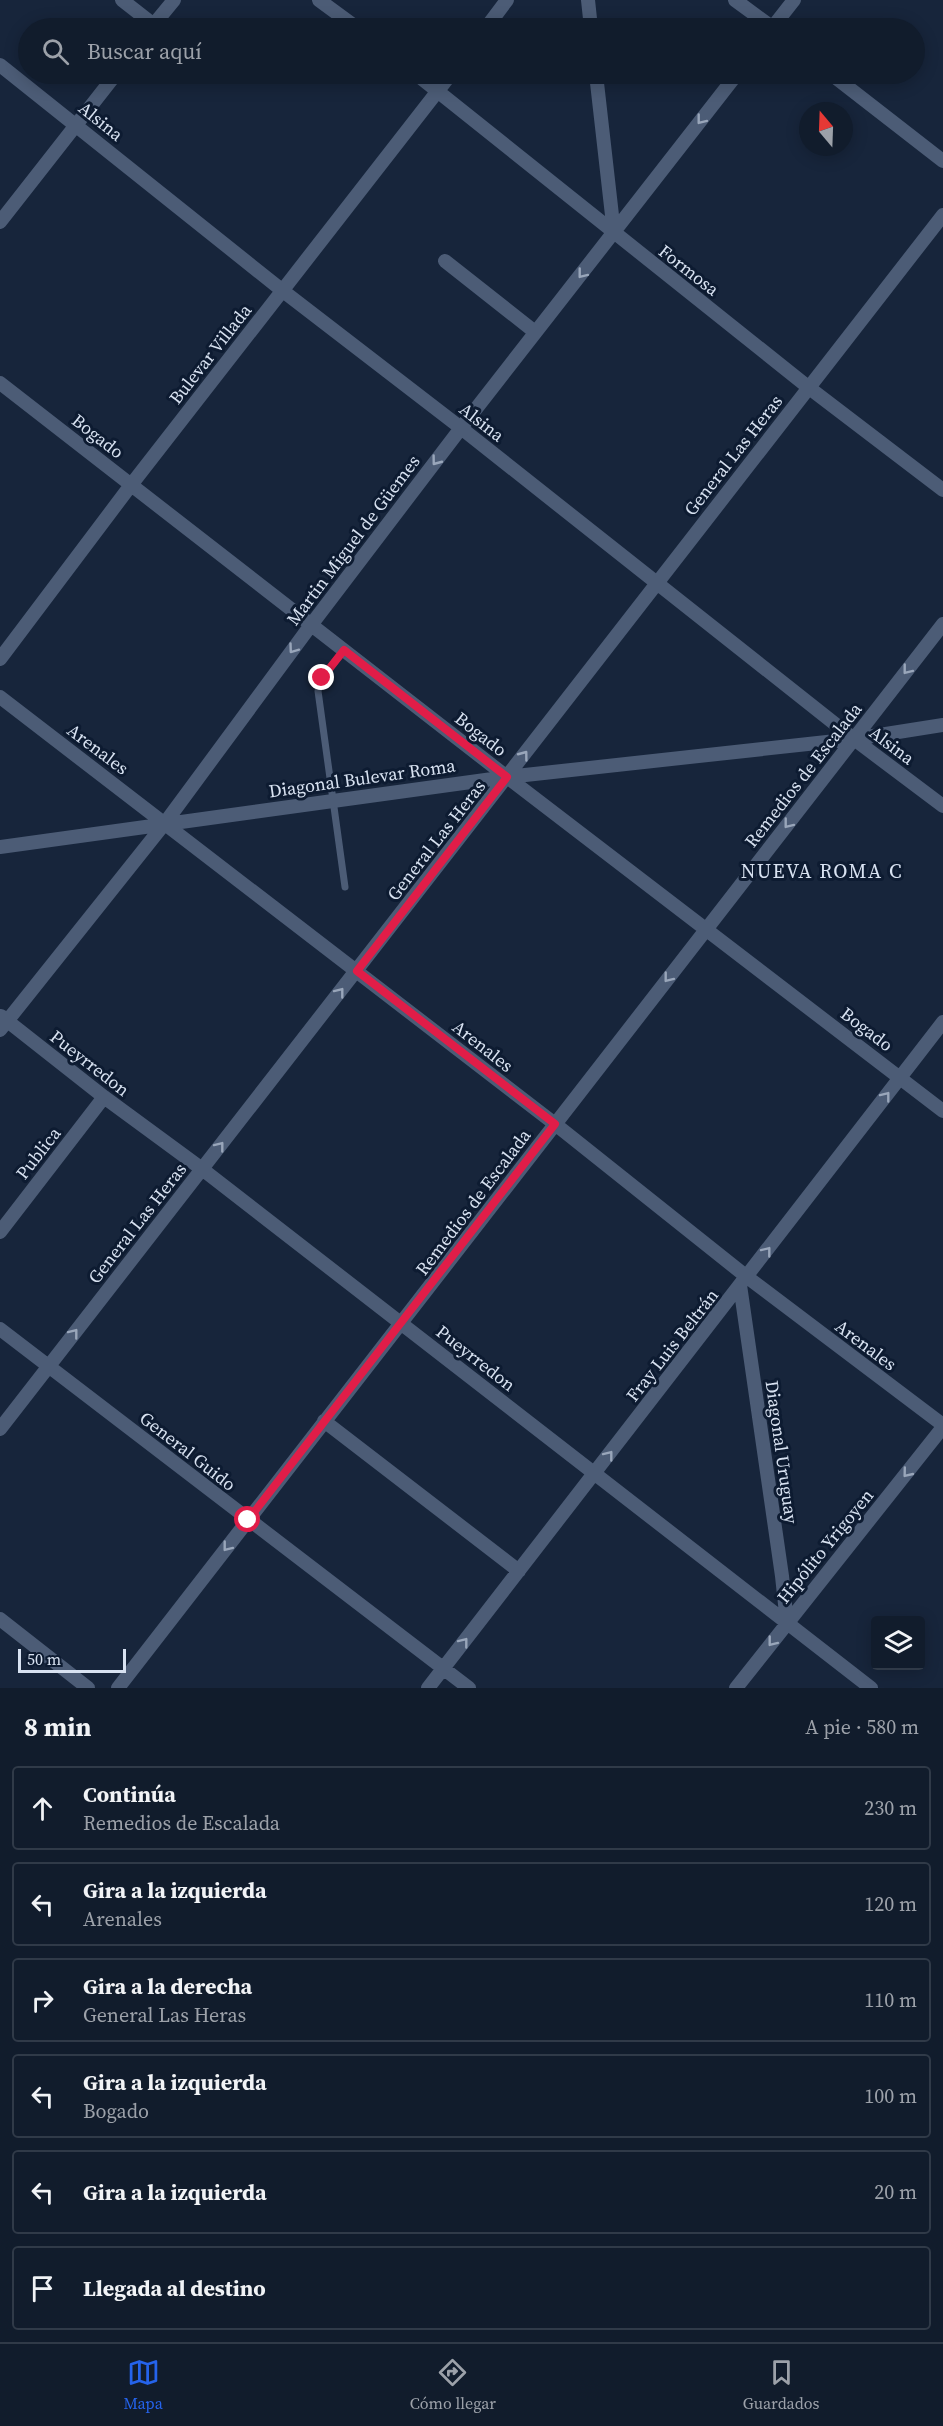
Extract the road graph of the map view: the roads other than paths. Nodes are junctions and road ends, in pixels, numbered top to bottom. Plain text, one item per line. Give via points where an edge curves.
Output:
1 (122, 0) edge
2 (174, 0) edge
3 (319, 0) edge
4 (507, 0) edge
5 (588, 0) edge
6 (735, 0) edge
7 (794, 0) edge
8 (143, 18) edge
9 (160, 18) edge
10 (343, 18) edge
11 (494, 18) edge
12 (590, 18) edge
13 (759, 18) edge
14 (780, 18) edge
15 (0, 65) edge
16 (18, 79) edge
17 (25, 84) edge
18 (108, 84) edge
19 (430, 84) edge
20 (443, 84) edge
21 (597, 84) edge
22 (729, 84) edge
23 (844, 84) edge
24 (438, 90) junction
25 (77, 124) junction
26 (943, 161) edge
27 (943, 215) edge
28 (0, 222) edge
29 (614, 233) junction
30 (445, 261) dead end
31 (283, 291) junction
32 (535, 332) junction
33 (0, 382) edge
34 (808, 387) junction
35 (461, 428) junction
36 (131, 484) junction
37 (943, 490) edge
38 (656, 583) junction
39 (943, 624) edge
40 (311, 625) junction
41 (344, 650) junction
42 (0, 659) edge
43 (0, 697) edge
44 (943, 725) edge
45 (854, 739) junction
46 (507, 777) junction
47 (332, 800) junction
48 (943, 806) edge
49 (165, 823) junction
50 (0, 847) edge
51 (345, 887) dead end
52 (706, 929) junction
53 (357, 971) junction
54 (2, 1022) edge
55 (943, 1022) edge
56 (900, 1077) junction
57 (104, 1097) junction
58 (943, 1111) edge
59 (555, 1124) junction
60 (202, 1169) junction
61 (0, 1232) edge
62 (744, 1281) junction
63 (402, 1324) junction
64 (0, 1329) edge
65 (48, 1366) junction
66 (324, 1421) junction
67 (943, 1426) edge
68 (0, 1429) edge
69 (595, 1474) junction
70 (248, 1520) junction
71 (519, 1571) junction
72 (0, 1619) edge
73 (787, 1623) junction
74 (443, 1668) junction
75 (88, 1688) edge
76 (118, 1688) edge
77 (428, 1688) edge
78 (469, 1688) edge
79 (736, 1688) edge
80 (871, 1688) edge

1 - 8 street
2 - 9 street
3 - 10 street
4 - 11 street
5 - 12 street
6 - 13 street
7 - 14 street
15 - 16 street, Alsina
17 - 25 street, Alsina
18 - 25 street
19 - 24 street, Formosa
20 - 24 street, Bulevar Villada
21 - 29 street
22 -> 29 street, Martin Miguel de Güemes
23 - 26 street
24 - 29 street, Formosa
24 - 31 street, Bulevar Villada
25 - 28 street
25 - 31 street, Alsina
27 - 34 street, General Las Heras
29 -> 32 street, Martin Miguel de Güemes
29 - 34 street, Formosa
30 - 32 street
31 - 35 street, Alsina
31 - 36 street, Bulevar Villada
32 - 35 street, Martin Miguel de Güemes
33 - 36 street, Bogado
34 - 37 street, Formosa
34 - 38 street, General Las Heras
35 - 38 street, Alsina
35 -> 40 street, Martin Miguel de Güemes
36 - 40 street, Bogado
36 - 42 street, Bulevar Villada
38 - 45 street, Alsina
46 -> 38 street, General Las Heras
39 -> 45 street, Remedios de Escalada
40 - 41 street, Bogado
40 -> 49 street, Martin Miguel de Güemes
41 - 46 street, Bogado
41 - 47 lane via 322,678 318,691
43 - 49 street, Arenales
44 - 45 street, Diagonal Bulevar Roma
45 - 46 street, Diagonal Bulevar Roma
45 - 48 street, Alsina
45 -> 52 street, Remedios de Escalada
46 - 47 street, Diagonal Bulevar Roma
46 - 52 street, Bogado
46 - 53 street, General Las Heras
47 - 49 street, Diagonal Bulevar Roma
47 - 51 lane
49 - 50 street, Diagonal Bulevar Roma
49 - 53 street, Arenales
49 - 54 street, Martin Miguel de Güemes
52 - 56 street, Bogado
52 -> 59 street, Remedios de Escalada
53 - 59 street, Arenales
60 -> 53 street, General Las Heras
54 - 57 street, Pueyrredon
55 - 56 street, Fray Luis Beltrán
56 - 58 street, Bogado
62 -> 56 street, Fray Luis Beltrán
57 - 60 street, Pueyrredon
57 - 61 street, Publica
59 - 62 street, Arenales
59 - 63 street, Remedios de Escalada
60 - 63 street, Pueyrredon
65 -> 60 street, General Las Heras
62 - 67 street, Arenales
69 -> 62 street, Fray Luis Beltrán
62 - 73 street, Diagonal Uruguay
63 - 66 street, Remedios de Escalada
63 - 69 street, Pueyrredon
64 - 65 street, General Guido
65 - 68 street, General Las Heras
65 - 70 street, General Guido
66 - 70 street, Remedios de Escalada
66 - 71 street
67 -> 73 street, Hipólito Yrigoyen
69 - 71 street, Fray Luis Beltrán
69 - 73 street, Pueyrredon
70 - 74 street, General Guido
70 -> 76 street, Remedios de Escalada
74 -> 71 street, Fray Luis Beltrán
72 - 75 street
73 -> 79 street, Hipólito Yrigoyen
73 - 80 street, Pueyrredon
74 - 77 street, Fray Luis Beltrán
74 - 78 street, General Guido

